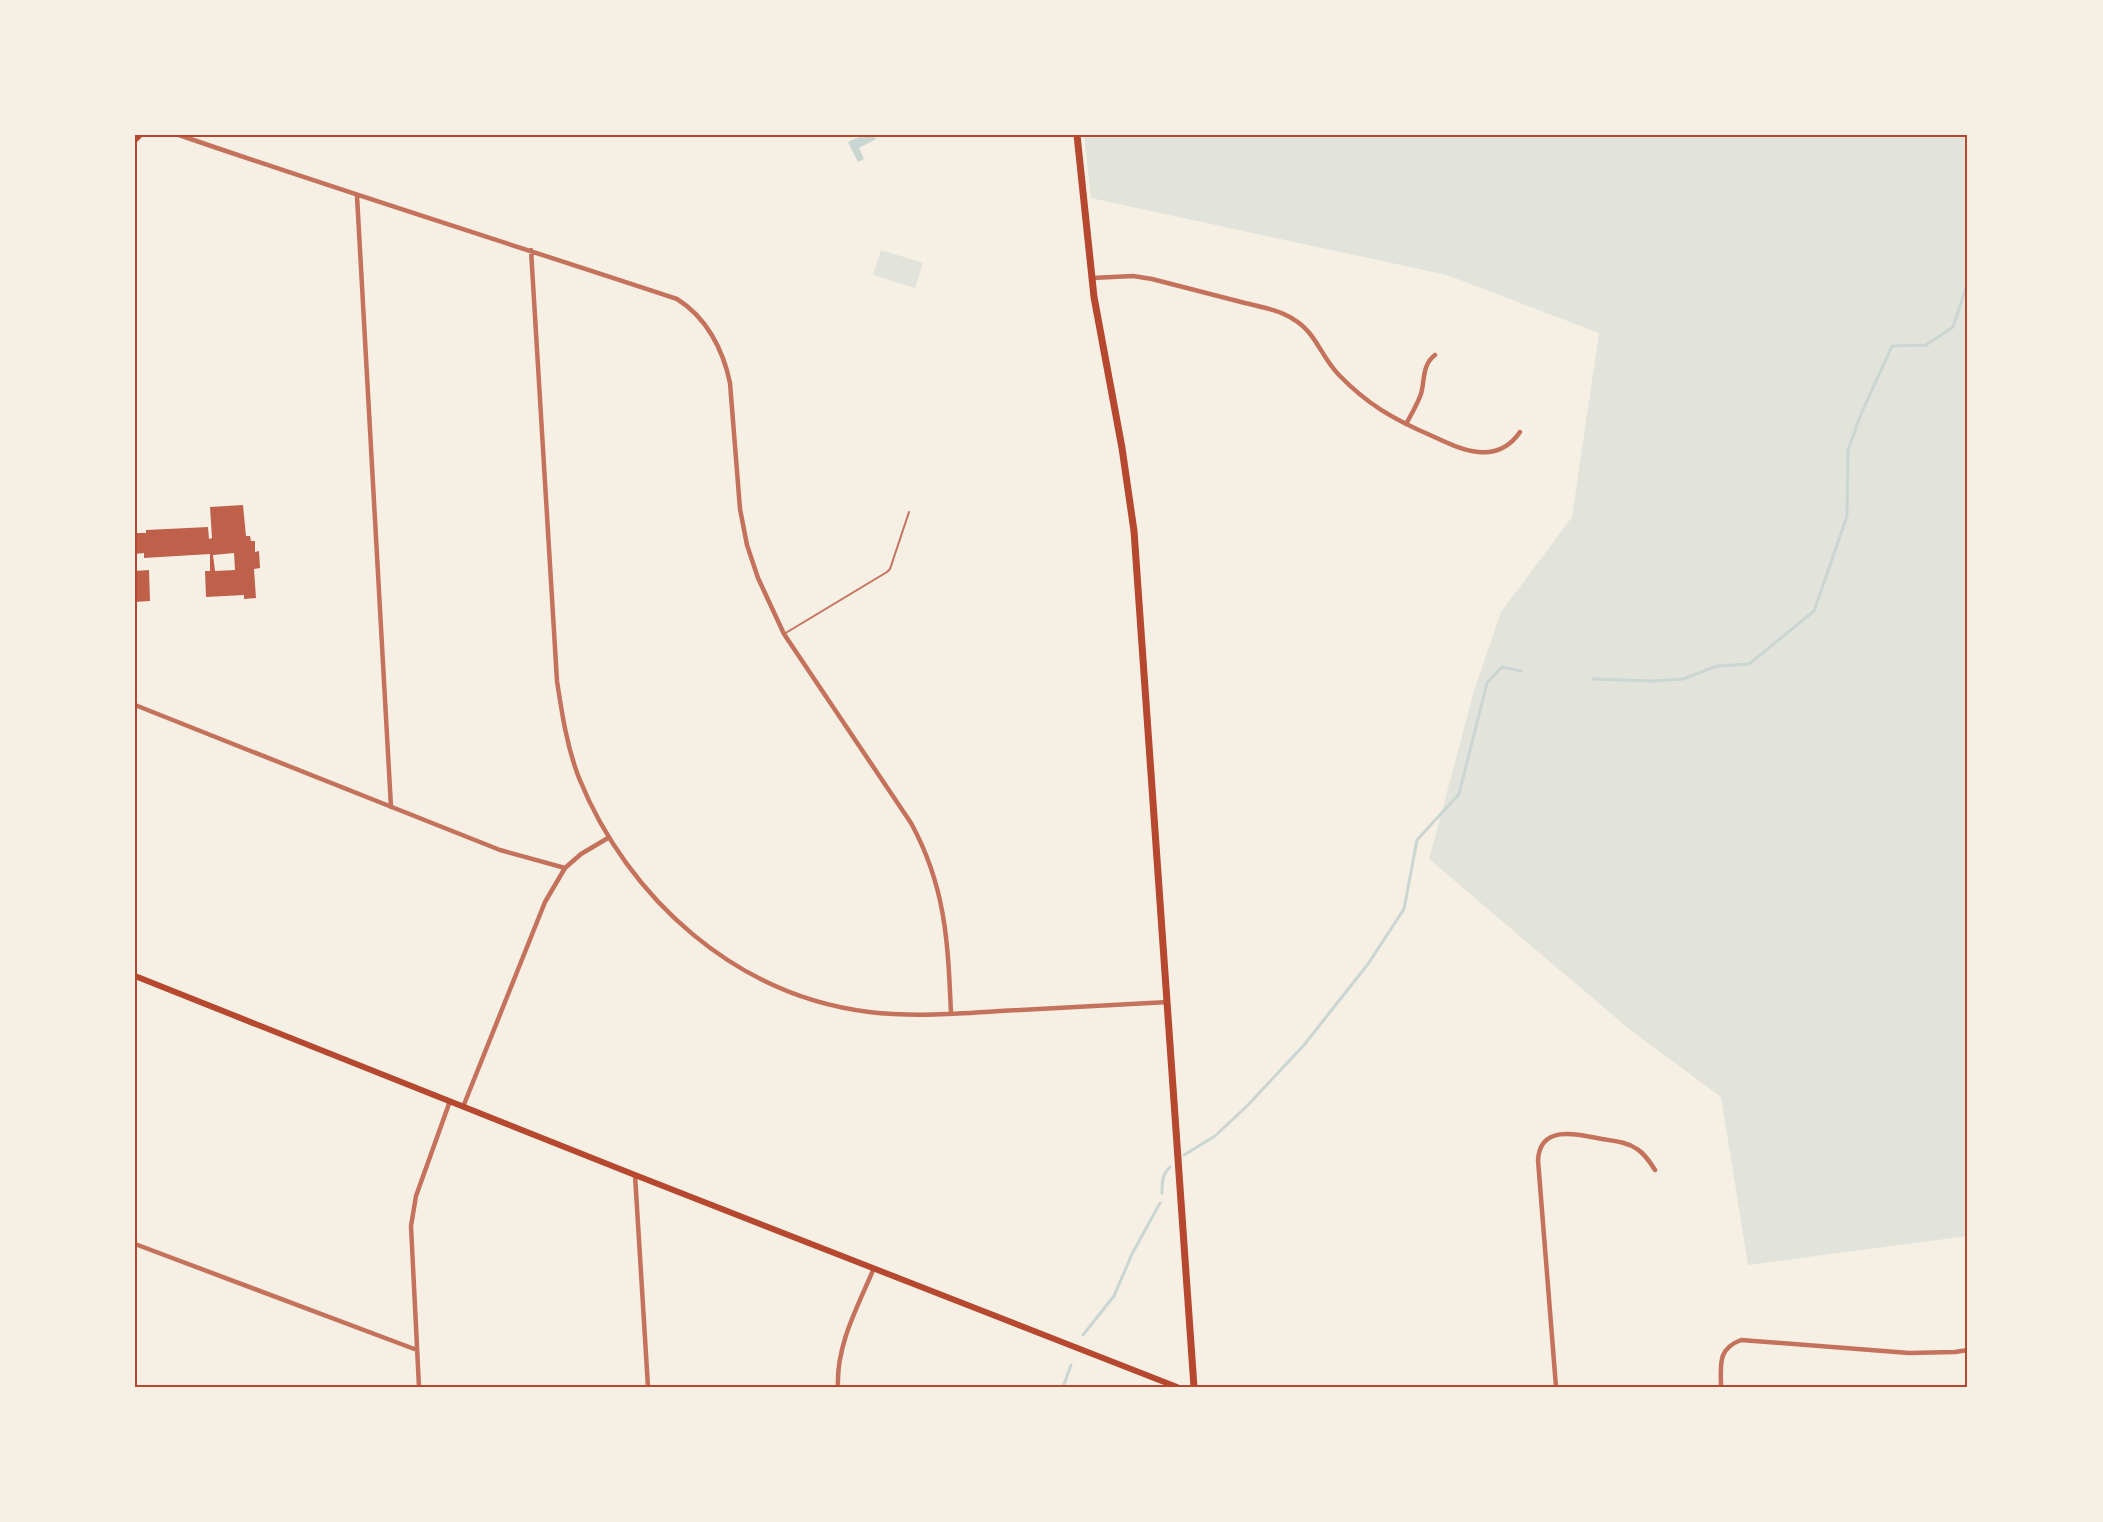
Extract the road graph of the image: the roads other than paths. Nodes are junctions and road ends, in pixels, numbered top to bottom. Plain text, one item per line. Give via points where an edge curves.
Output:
1 (139, 135) edge
2 (179, 135) edge
3 (1077, 135) edge
4 (135, 139) edge
5 (357, 196) junction
6 (531, 250) junction
7 (1092, 278) junction
8 (1435, 355) dead end
9 (1406, 424) junction
10 (1520, 432) dead end
11 (909, 512) dead end
12 (784, 634) junction
13 (135, 705) edge
14 (391, 807) junction
15 (608, 838) junction
16 (565, 868) junction
17 (135, 976) edge
18 (1168, 1002) junction
19 (951, 1014) junction
20 (450, 1101) junction
21 (464, 1107) junction
22 (1655, 1170) dead end
23 (635, 1175) junction
24 (135, 1244) edge
25 (874, 1268) junction
26 (417, 1350) junction
27 (1968, 1350) edge
28 (419, 1387) edge
29 (648, 1387) edge
30 (838, 1387) edge
31 (1177, 1387) edge
32 (1194, 1387) edge
33 (1556, 1387) edge
34 (1721, 1387) edge

1 - 4 main road
2 - 5 street
3 - 7 main road
5 - 6 street
5 - 14 street
6 - 12 street via 677,299 708,328 724,359 730,382 737,487 747,545
6 - 15 street via 558,690 579,777
7 - 9 street via 1152,279 1293,318 1317,340 1336,372 1353,389 1378,410
7 - 18 main road via 1134,531
8 - 9 street via 1424,370 1421,393
9 - 10 street via 1459,449 1476,452 1503,448
11 - 12 lane via 887,572
12 - 19 street via 911,823 927,855 947,933
13 - 14 street
14 - 16 street via 500,850
15 - 16 street
15 - 19 street via 630,871 672,916 715,951 757,977 849,1009
16 - 21 street via 545,902
17 - 20 main road
18 - 19 street
18 - 32 main road
20 - 21 main road
20 - 26 street via 416,1196 411,1226
21 - 23 main road
22 - 33 street via 1642,1153 1623,1142 1568,1133 1551,1137 1541,1146 1538,1160
23 - 25 main road
23 - 29 street
24 - 26 street
25 - 30 street via 843,1343
25 - 31 main road
26 - 28 street
27 - 34 street via 1910,1353 1741,1340 1724,1353

